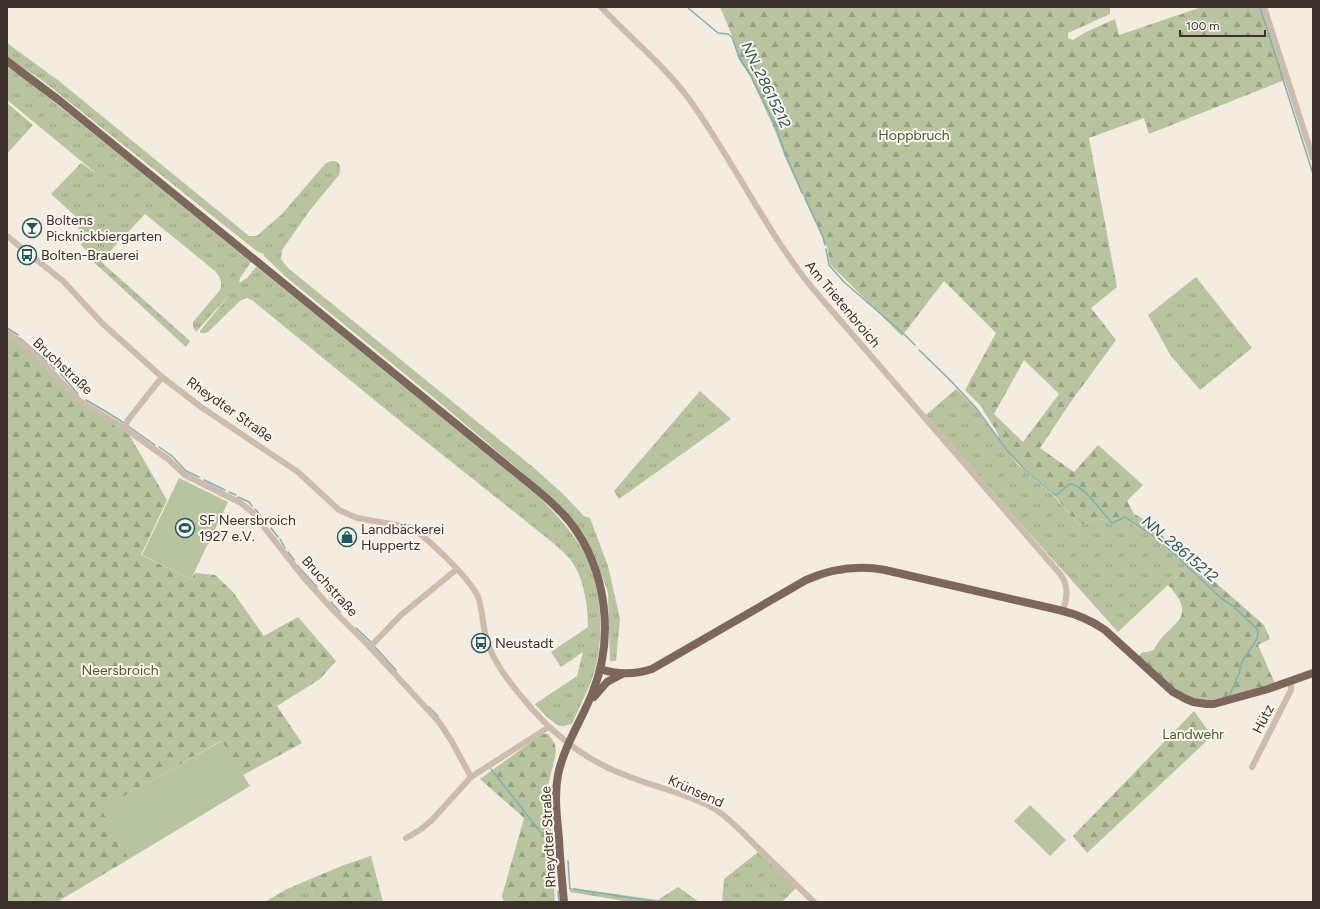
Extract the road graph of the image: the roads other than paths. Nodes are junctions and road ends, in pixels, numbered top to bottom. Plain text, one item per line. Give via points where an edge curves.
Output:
1 (601, 7) edge
2 (1264, 7) edge
3 (7, 61) edge
4 (1313, 158) edge
5 (7, 236) edge
6 (7, 333) edge
7 (162, 377) junction
8 (124, 428) junction
9 (457, 569) junction
10 (1063, 610) junction
11 (370, 647) junction
12 (1313, 668) edge
13 (600, 669) junction
14 (1313, 673) edge
15 (622, 674) junction
16 (1291, 681) junction
17 (586, 709) junction
18 (549, 727) junction
19 (568, 744) junction
20 (1252, 767) dead end
21 (471, 777) junction
22 (406, 838) dead end
23 (564, 902) edge
24 (814, 902) edge

1 - 10 street, Am Trietenbroich via 685,94 711,131 791,260 813,290 1061,575 1067,593
2 - 4 street
3 - 13 main road via 171,191 558,509 581,539 598,576 605,619 605,640
5 - 7 street, Rheydter Straße via 64,281 103,324
6 - 8 street, Bruchstraße via 46,366 80,401
7 - 8 street
7 - 9 street, Rheydter Straße via 201,407 298,472 339,510 358,518 412,529
8 - 11 street, Bruchstraße via 168,459 187,476 250,510 304,578
9 - 11 street via 401,615
9 - 18 street, Rheydter Straße via 478,598 484,634 495,660
10 - 15 main road via 882,569 844,569 820,574 795,586 656,667 642,672
10 - 16 main road via 1105,630 1174,692 1193,702 1221,702
11 - 21 street, Bruchstraße via 442,727
12 - 16 main road via 1298,674
13 - 15 main road
13 - 17 main road
14 - 16 main road
15 - 17 main road via 605,684
16 - 20 street, Hütz via 1292,690
17 - 19 main road
18 - 19 street, Rheydter Straße
18 - 21 street
19 - 23 main road, Rheydter Straße via 559,771 556,800
19 - 24 street, Krünsend via 616,772 719,812
21 - 22 street via 436,816

